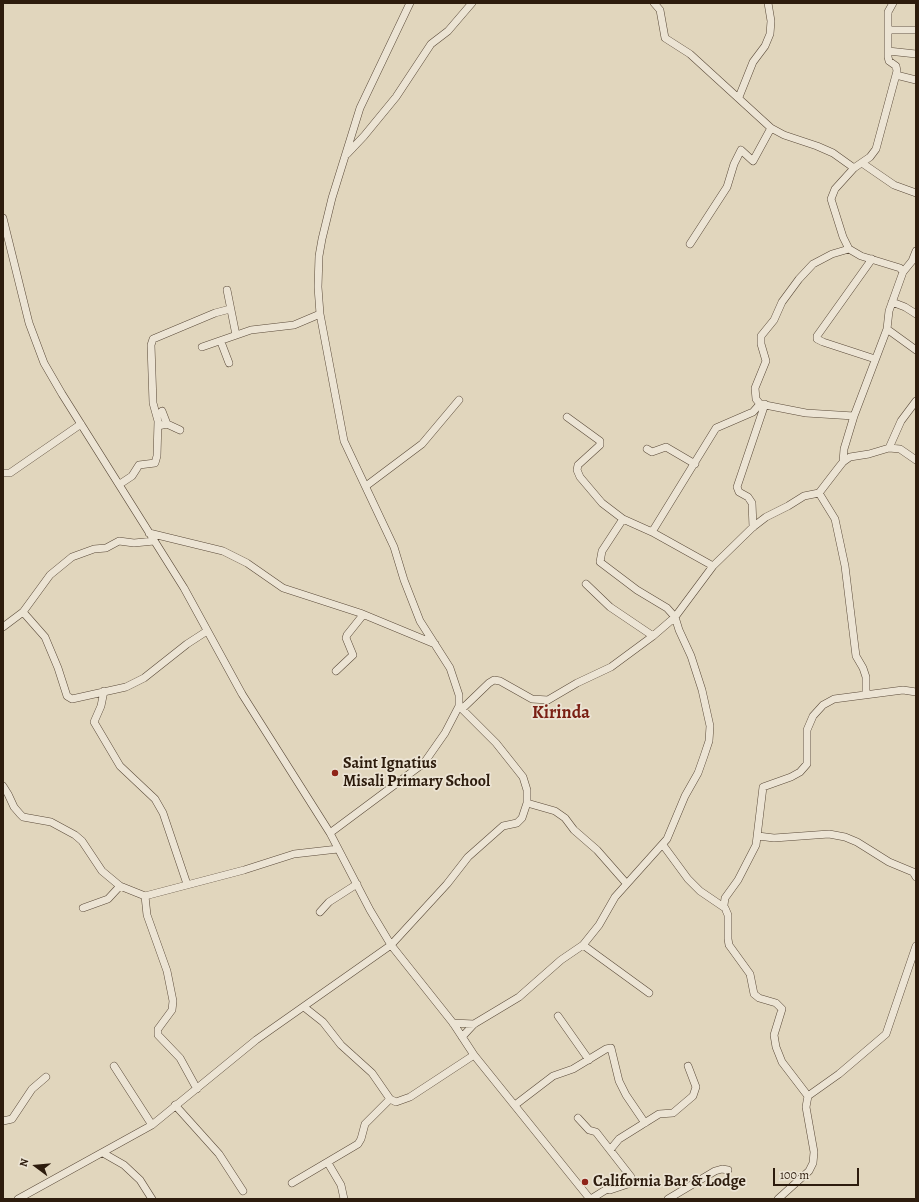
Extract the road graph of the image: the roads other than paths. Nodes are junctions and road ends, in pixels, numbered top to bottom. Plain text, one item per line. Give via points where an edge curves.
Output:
1 (410, 3) edge
2 (472, 3) edge
3 (654, 3) edge
4 (768, 3) edge
5 (893, 3) edge
6 (888, 30) junction
7 (916, 30) edge
8 (888, 51) junction
9 (916, 54) edge
10 (896, 75) junction
11 (916, 80) edge
12 (739, 97) junction
13 (771, 128) junction
14 (346, 155) junction
15 (862, 163) junction
16 (854, 168) junction
17 (916, 193) edge
18 (3, 218) edge
19 (690, 244) dead end
20 (849, 249) junction
21 (916, 251) edge
22 (872, 260) junction
23 (903, 272) junction
24 (228, 290) dead end
25 (892, 302) junction
26 (230, 309) junction
27 (320, 314) junction
28 (916, 314) edge
29 (887, 329) junction
30 (236, 334) junction
31 (221, 342) junction
32 (202, 347) dead end
33 (916, 350) edge
34 (875, 359) junction
35 (229, 363) dead end
36 (459, 400) dead end
37 (916, 401) edge
38 (762, 404) junction
39 (162, 411) dead end
40 (854, 416) junction
41 (567, 417) dead end
42 (81, 424) junction
43 (167, 424) junction
44 (158, 426) junction
45 (180, 430) dead end
46 (889, 448) junction
47 (647, 449) dead end
48 (916, 460) edge
49 (843, 462) junction
50 (695, 464) junction
51 (3, 473) edge
52 (120, 484) junction
53 (366, 486) junction
54 (819, 493) junction
55 (623, 519) junction
56 (753, 527) junction
57 (652, 532) junction
58 (149, 533) junction
59 (154, 541) junction
60 (713, 566) junction
61 (586, 584) dead end
62 (23, 612) junction
63 (363, 615) junction
64 (675, 617) junction
65 (3, 627) edge
66 (207, 631) junction
67 (653, 636) junction
68 (436, 644) junction
69 (336, 671) dead end
70 (104, 691) junction
71 (916, 692) edge
72 (866, 694) junction
73 (460, 708) junction
74 (3, 786) edge
75 (527, 803) junction
76 (330, 833) junction
77 (758, 836) junction
78 (662, 846) junction
79 (338, 849) junction
80 (916, 877) edge
81 (626, 883) junction
82 (187, 884) junction
83 (356, 884) junction
84 (120, 886) junction
85 (145, 896) junction
86 (724, 902) junction
87 (83, 908) dead end
88 (320, 912) dead end
89 (391, 945) junction
90 (583, 945) junction
91 (916, 946) edge
92 (649, 993) dead end
93 (304, 1006) junction
94 (558, 1016) dead end
95 (453, 1023) junction
96 (474, 1024) junction
97 (462, 1037) junction
98 (474, 1055) junction
99 (588, 1060) junction
100 (114, 1066) dead end
101 (688, 1066) dead end
102 (46, 1078) dead end
103 (198, 1088) junction
104 (808, 1096) junction
105 (390, 1099) junction
106 (175, 1105) junction
107 (515, 1105) junction
108 (578, 1118) dead end
109 (3, 1121) edge
110 (645, 1123) junction
111 (152, 1125) junction
112 (610, 1150) junction
113 (103, 1152) junction
114 (328, 1163) junction
115 (728, 1170) dead end
116 (292, 1182) dead end
117 (243, 1191) dead end
118 (18, 1199) edge
119 (152, 1199) edge
120 (344, 1199) edge
121 (590, 1199) edge
122 (668, 1199) edge
123 (778, 1199) edge

1 - 14 street via 360,108
2 - 14 street via 448,31 431,44 396,97
3 - 12 street via 660,10 665,38 690,54
4 - 12 street via 770,34 753,62
5 - 6 street via 888,12
6 - 7 street
6 - 8 street
8 - 9 street
8 - 10 street via 889,61 897,67
10 - 11 street
10 - 15 street via 876,149
12 - 13 street
13 - 16 street via 828,151
13 - 19 street via 753,161 741,150 727,187
14 - 27 street via 332,198 319,256
15 - 16 street
15 - 17 street via 894,185
16 - 20 street via 835,189 831,199
18 - 42 street via 29,323 44,363
20 - 22 street
20 - 38 street via 813,264 782,302 774,320 763,332 760,340 766,361 755,388 756,399
21 - 23 street
22 - 23 street via 900,268
22 - 34 street via 817,336 817,340
23 - 25 street
24 - 26 street
25 - 28 street
25 - 29 street
26 - 30 street
26 - 44 street via 153,339 153,403
27 - 30 street via 294,325
27 - 53 street via 344,441
29 - 33 street
29 - 34 street
30 - 31 street
31 - 32 street
31 - 35 street
34 - 40 street
36 - 53 street via 422,444
37 - 46 street via 901,421
38 - 40 street via 806,413
38 - 50 street via 752,412 716,428
38 - 56 street via 737,487 752,503
39 - 43 street
40 - 49 street via 844,449
41 - 55 street via 596,437 600,443 578,465 580,477 602,503
42 - 51 street via 10,474
42 - 52 street
43 - 44 street
43 - 45 street
44 - 52 street via 159,444 155,462 138,465 132,476
46 - 48 street via 900,449
46 - 49 street via 850,457
47 - 50 street via 652,452 666,447
49 - 54 street
50 - 57 street
52 - 58 street
53 - 68 street via 394,547 420,621
54 - 56 street via 804,496
54 - 72 street via 835,519 845,566 856,656 866,677
55 - 57 street
55 - 64 street via 602,552 600,562 637,590 667,608
56 - 60 street
57 - 60 street
58 - 59 street
58 - 63 street via 223,551 247,563 283,588
59 - 62 street via 119,541 106,548 94,549 72,557 50,575
59 - 66 street via 184,588
60 - 64 street
61 - 67 street via 610,607
62 - 65 street
62 - 70 street via 45,637 68,698
63 - 68 street
63 - 69 street via 346,638 353,655
64 - 67 street
64 - 78 street via 691,656 710,726 709,741 698,773
66 - 70 street via 144,678 126,687
66 - 76 street via 242,694
67 - 73 street via 611,667 576,683 548,700 532,699 494,680
68 - 73 street via 450,668 459,695
70 - 82 street via 94,722 120,766 155,799 163,813
71 - 72 street via 903,690
72 - 77 street via 834,699 823,705 813,716 807,730 808,760 804,769 791,777 763,787
73 - 75 street via 479,724 516,766 525,784
73 - 76 street via 424,763
74 - 84 street via 14,807 23,817 51,822 75,835 102,871
75 - 81 street via 555,811 565,818
75 - 89 street via 522,818 517,823 503,826 472,853 448,884
76 - 79 street
77 - 80 street via 774,838 830,834 845,837 858,842 889,862 913,872
77 - 86 street via 742,874
78 - 81 street
78 - 86 street via 700,891 716,901
79 - 82 street via 294,854
79 - 83 street
81 - 90 street
82 - 85 street
83 - 88 street via 329,902
83 - 89 street
84 - 85 street
84 - 87 street via 108,899
85 - 103 street via 147,915 167,971 173,1001 172,1010 158,1028 158,1035 180,1058
86 - 104 street via 728,915 729,944 750,974 754,994 776,1003 782,1009 774,1035 776,1047 782,1062
89 - 93 street
89 - 95 street
90 - 92 street
90 - 96 street via 519,996
91 - 104 street via 886,1034 839,1074
93 - 103 street via 256,1040
93 - 105 street via 372,1073
94 - 99 street
95 - 96 street
95 - 97 street
96 - 97 street
97 - 98 street
98 - 105 street via 410,1098 399,1102
98 - 107 street
99 - 107 street via 553,1076
99 - 110 street via 606,1049 612,1050 619,1081
100 - 111 street
101 - 110 street via 696,1087 693,1096 673,1113 659,1114
102 - 109 street via 32,1089 12,1118
103 - 106 street
104 - 123 street via 806,1107 814,1152 813,1163 809,1171
105 - 114 street via 365,1124 358,1144
106 - 111 street
106 - 117 street via 219,1154
107 - 121 street
108 - 112 street via 589,1130 596,1132
110 - 112 street via 619,1140
111 - 113 street
112 - 121 street via 629,1174 630,1181 628,1184 607,1189
113 - 118 street
113 - 119 street via 124,1165 140,1180
114 - 116 street
114 - 120 street via 341,1185
115 - 122 street via 714,1171

